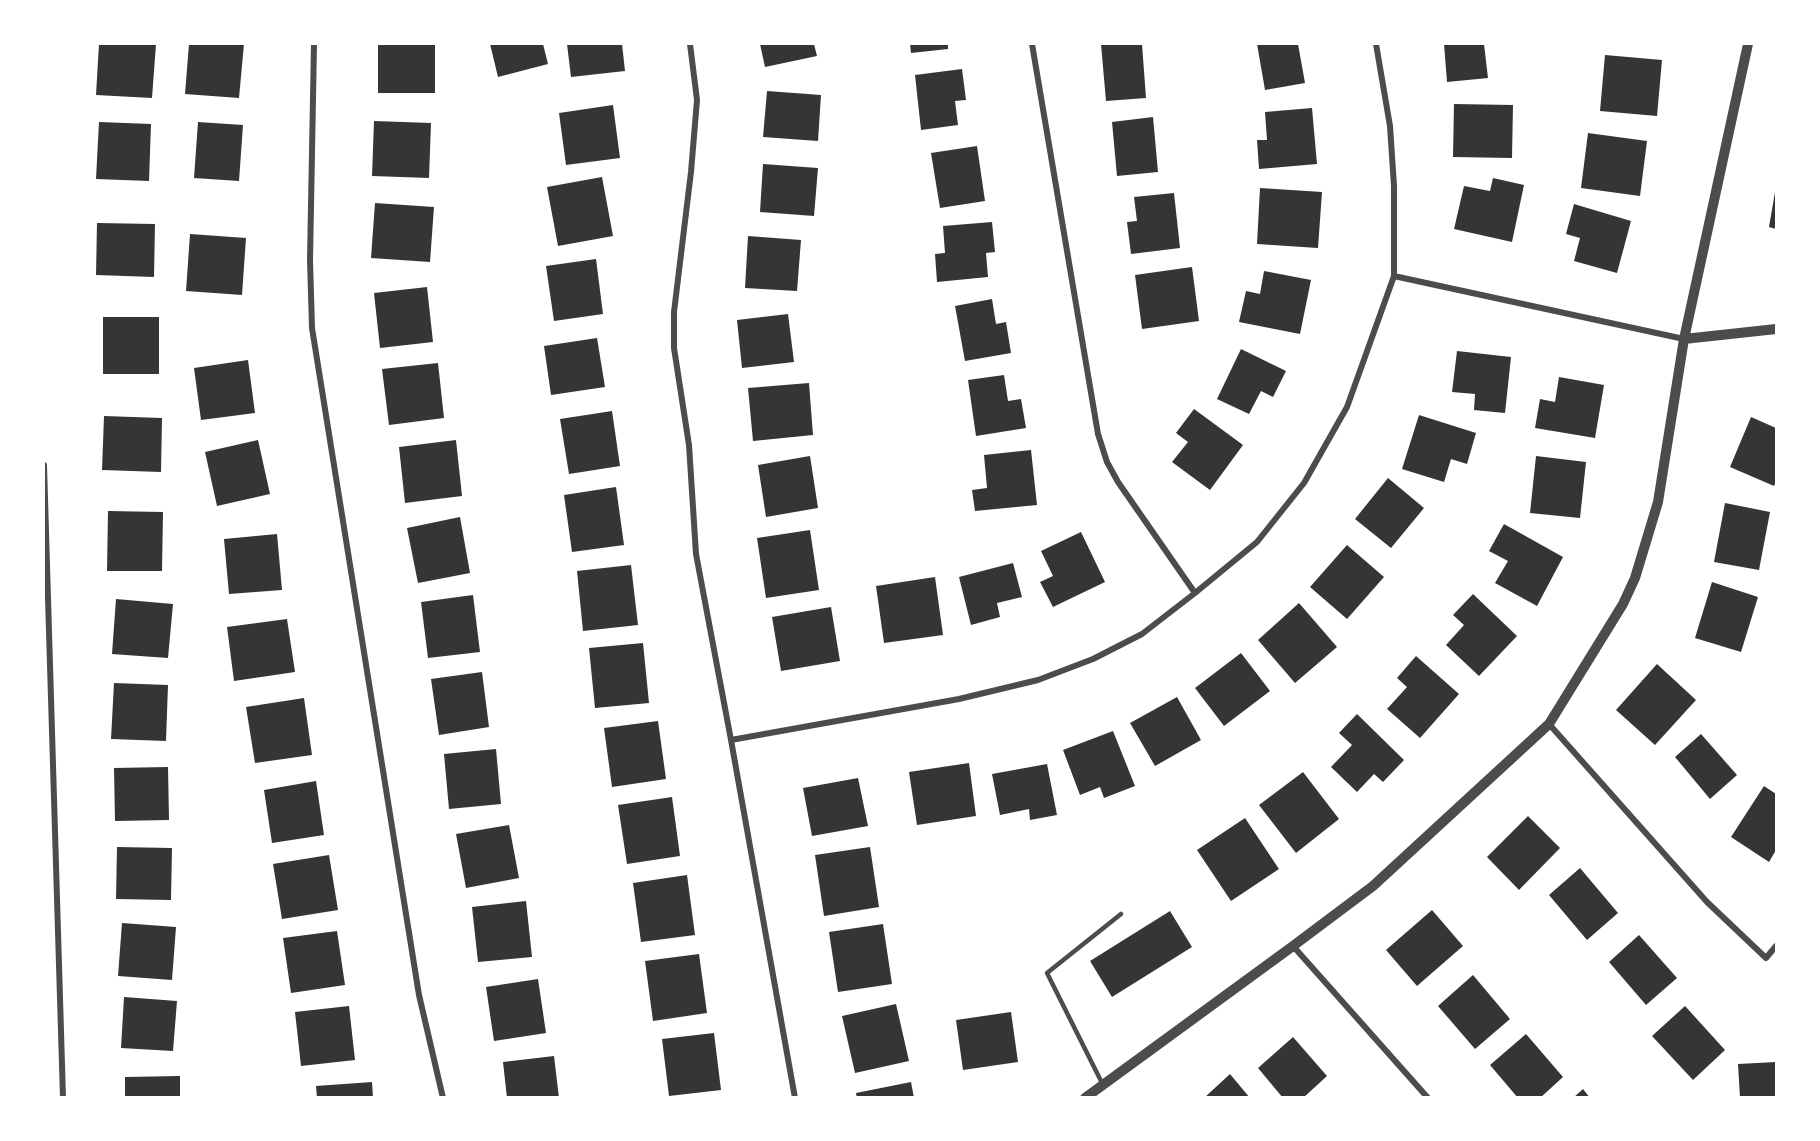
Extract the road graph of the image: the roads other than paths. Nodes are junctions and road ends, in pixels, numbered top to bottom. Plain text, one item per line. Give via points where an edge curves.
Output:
1 (314, 44) edge
2 (690, 44) edge
3 (1032, 44) edge
4 (1376, 44) edge
5 (1748, 44) edge
6 (1394, 276) junction
7 (1776, 329) edge
8 (1684, 339) junction
9 (44, 465) edge
10 (1195, 593) junction
11 (1549, 724) junction
12 (731, 740) junction
13 (1121, 914) dead end
14 (1293, 946) junction
15 (1776, 946) edge
16 (1103, 1085) junction
17 (63, 1098) edge
18 (443, 1098) edge
19 (795, 1098) edge
20 (1085, 1098) edge
21 (1428, 1098) edge

1 - 18 street via 312,328 419,995
2 - 12 street via 697,100 674,312 674,348 689,445 696,554
3 - 10 street via 1098,434 1118,482
4 - 6 street via 1390,126
5 - 8 street
6 - 8 street
6 - 10 street via 1347,407 1304,483 1257,542
7 - 8 street
8 - 11 street via 1658,502 1635,578
9 - 17 street
10 - 12 street via 1142,634 1093,659 1038,680 959,699
11 - 14 street via 1373,886
11 - 15 street via 1707,902 1766,958
12 - 19 street
13 - 16 lane via 1047,973
14 - 16 street
14 - 21 street
16 - 20 street

